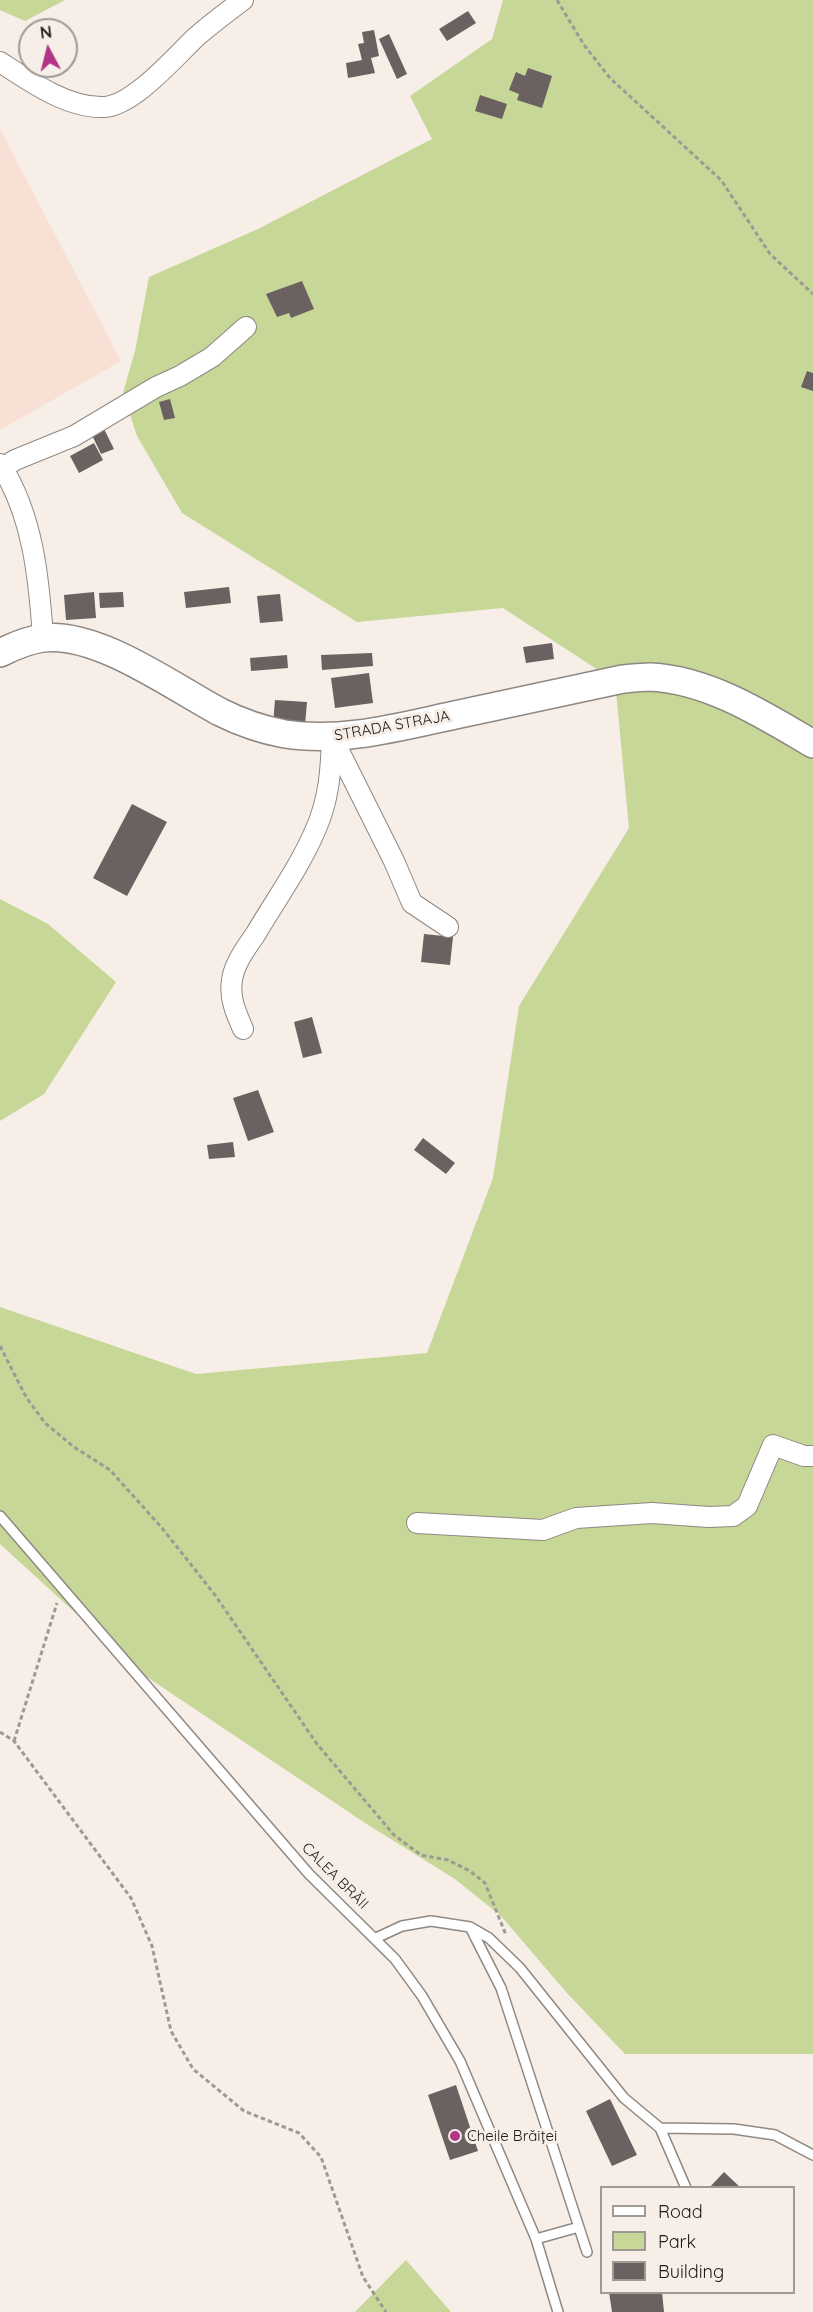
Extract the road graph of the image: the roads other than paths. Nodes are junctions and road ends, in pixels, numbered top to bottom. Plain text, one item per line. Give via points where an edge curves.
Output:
1 (243, 0) edge
2 (0, 62) edge
3 (246, 327) dead end
4 (1, 466) edge
5 (43, 638) junction
6 (0, 653) edge
7 (332, 737) junction
8 (813, 744) edge
9 (448, 927) dead end
10 (243, 1029) dead end
11 (813, 1456) edge
12 (0, 1516) edge
13 (417, 1523) dead end
14 (470, 1927) junction
15 (376, 1938) junction
16 (660, 2128) junction
17 (813, 2155) edge
18 (686, 2186) edge
19 (579, 2226) junction
20 (536, 2239) junction
21 (587, 2252) dead end
22 (558, 2312) edge

1 - 2 street via 118,105 103,108 80,104
3 - 4 street via 212,357 180,376 74,436
4 - 5 street via 23,514 33,548
5 - 6 main road, STRADA STRAJA
5 - 7 main road, STRADA STRAJA via 69,639 119,656 250,724 282,733
7 - 8 main road, STRADA STRAJA via 409,725 624,679 651,677 709,690
7 - 9 street via 412,903
7 - 10 street via 324,809 232,979 235,1011
11 - 13 street via 773,1445 747,1506 733,1516 652,1513 576,1518 543,1530
12 - 15 lane, CALEA BRĂII via 309,1874
14 - 15 lane via 431,1921 402,1926
14 - 16 lane via 489,1938 520,1968 624,2098
14 - 19 lane via 501,1989
15 - 20 lane, CALEA BRĂII via 422,1996 460,2061
16 - 17 lane via 734,2129 775,2135
16 - 18 lane
19 - 20 lane
19 - 21 lane
20 - 22 lane, CALEA BRĂII

